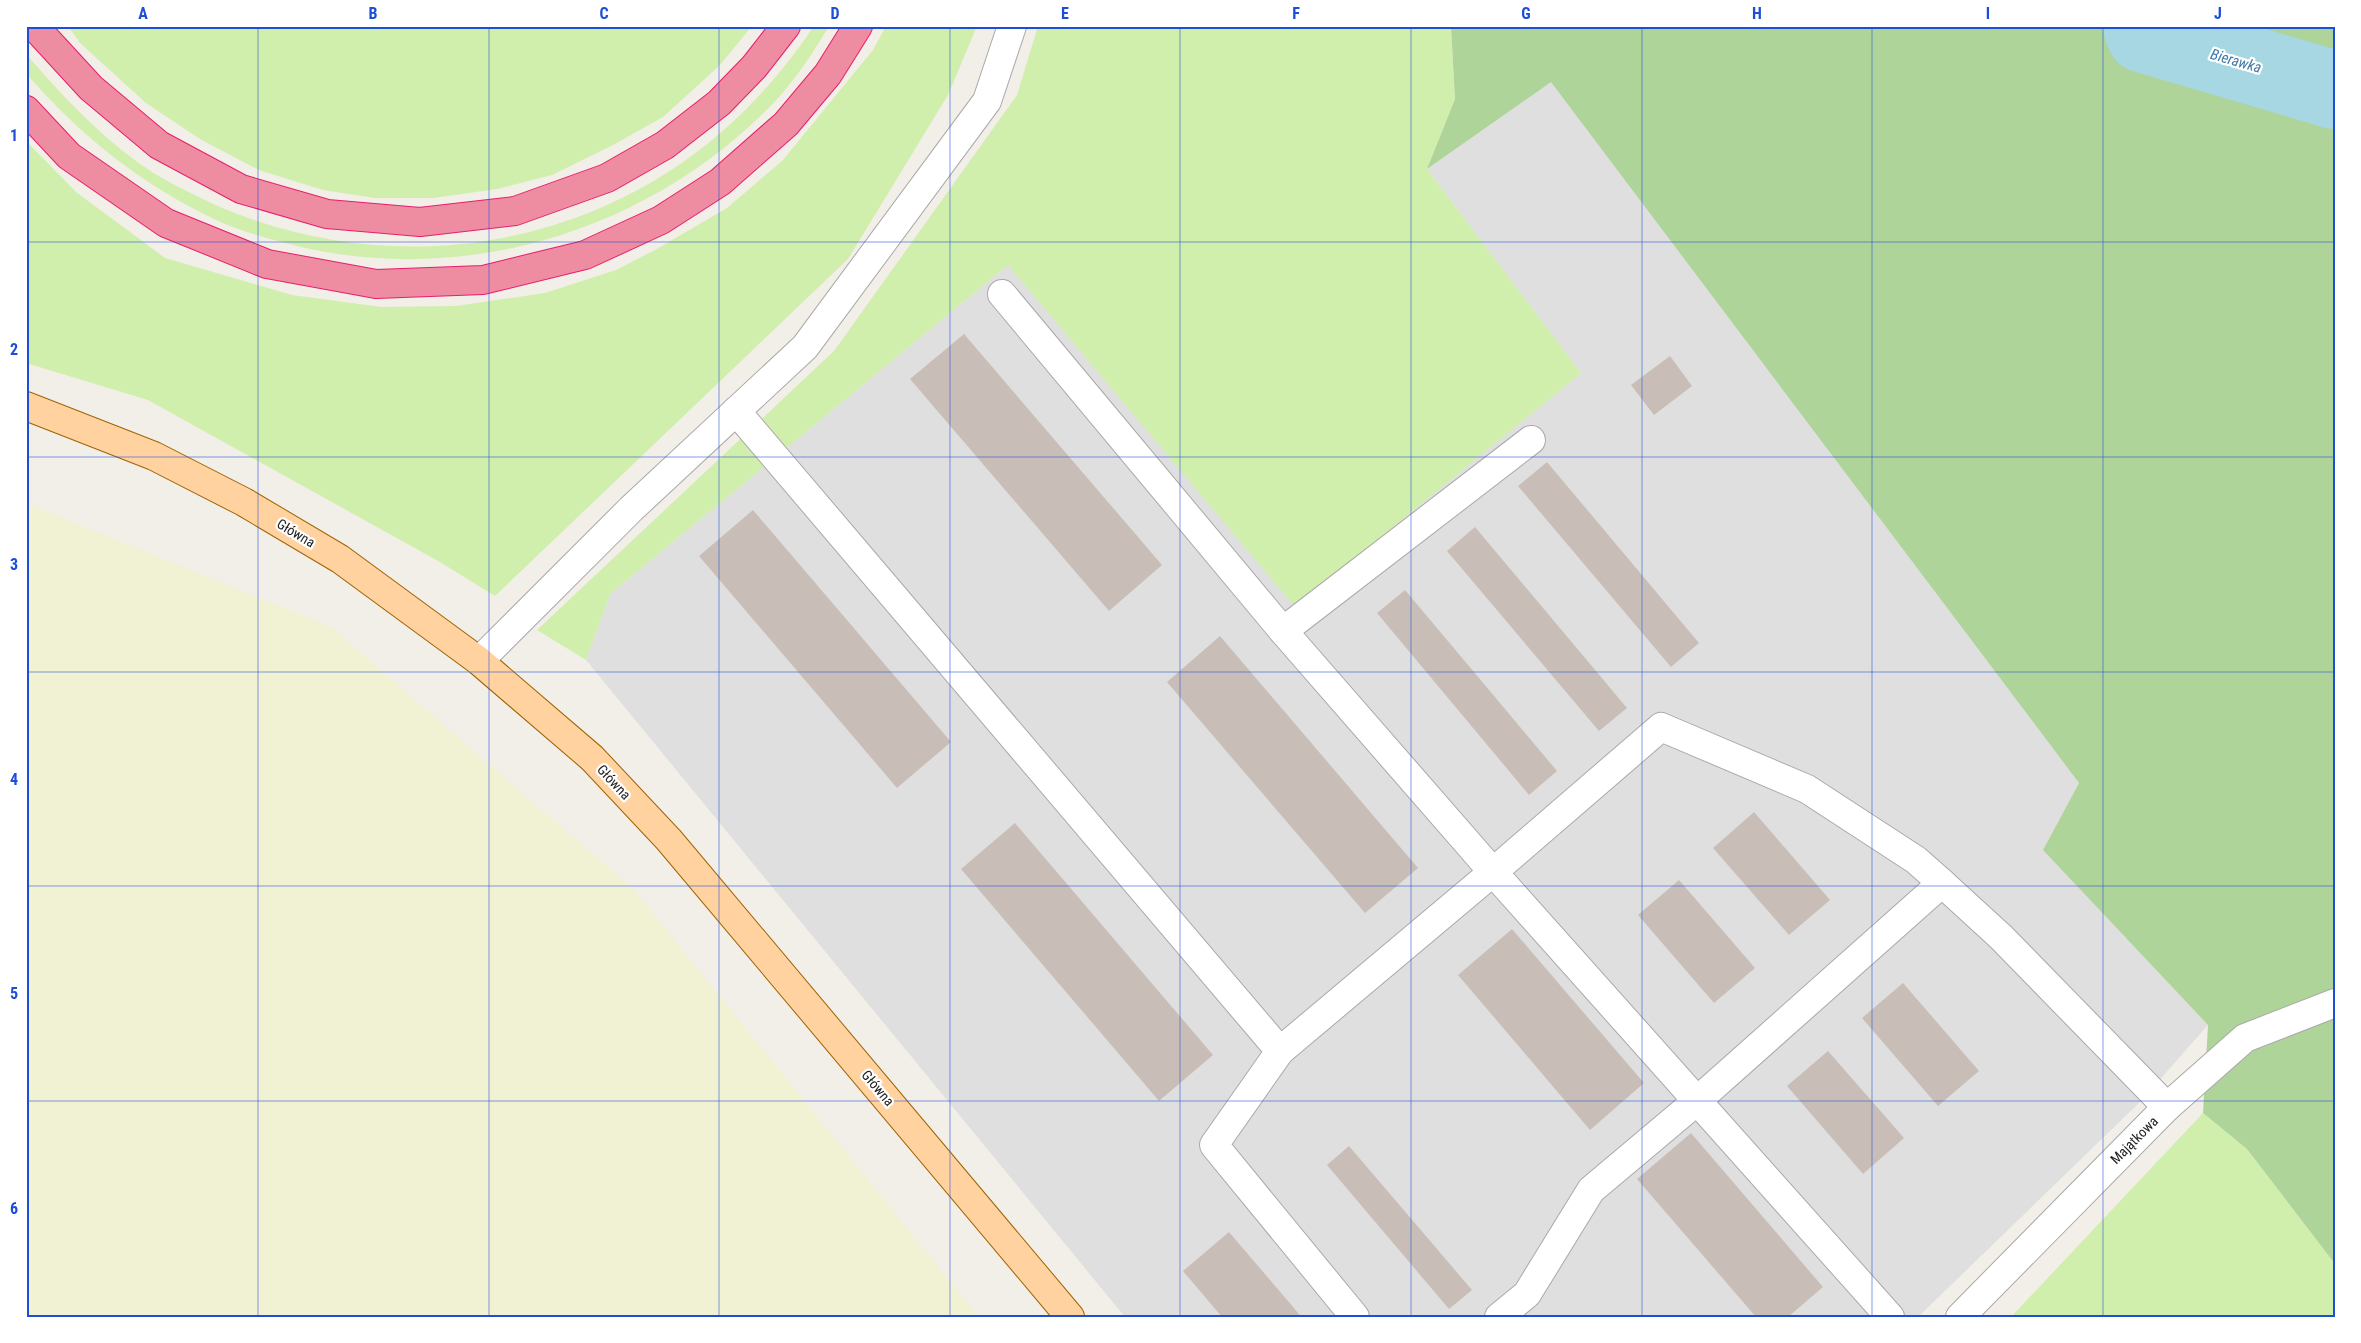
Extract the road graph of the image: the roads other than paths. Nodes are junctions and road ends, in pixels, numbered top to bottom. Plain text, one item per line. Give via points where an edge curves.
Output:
1 (34, 26) edge
2 (786, 26) edge
3 (858, 26) edge
4 (1012, 26) edge
5 (26, 110) edge
6 (1002, 294) dead end
7 (26, 406) edge
8 (736, 411) junction
9 (1531, 440) dead end
10 (1283, 631) junction
11 (479, 661) junction
12 (1493, 872) junction
13 (1942, 883) junction
14 (2335, 1003) edge
15 (1280, 1052) junction
16 (1698, 1100) junction
17 (2167, 1107) junction
18 (1070, 1317) edge
19 (1355, 1317) edge
20 (1499, 1317) edge
21 (1890, 1317) edge
22 (1960, 1317) edge

1 - 2 highway via 91,88 159,145 241,189 327,214 420,222 515,211 607,178 665,145 719,103 754,67
3 - 5 highway via 828,74 786,124 720,182 661,220 585,255 483,280 376,284 267,264 166,224 69,156
4 - 8 street via 987,101 805,347
6 - 10 street
7 - 11 main road, Główna via 154,456 244,502 340,559
8 - 11 street via 631,509
8 - 15 street
9 - 10 street
10 - 12 street
11 - 18 main road, Główna via 592,758 669,840
12 - 13 street via 1660,727 1807,789 1916,860
12 - 15 street
12 - 16 street
13 - 16 street
13 - 17 street via 2001,936
14 - 17 street, Majątkowa via 2245,1038
15 - 19 street via 1214,1145
16 - 20 street via 1591,1190 1528,1294
16 - 21 street
17 - 22 street, Majątkowa

